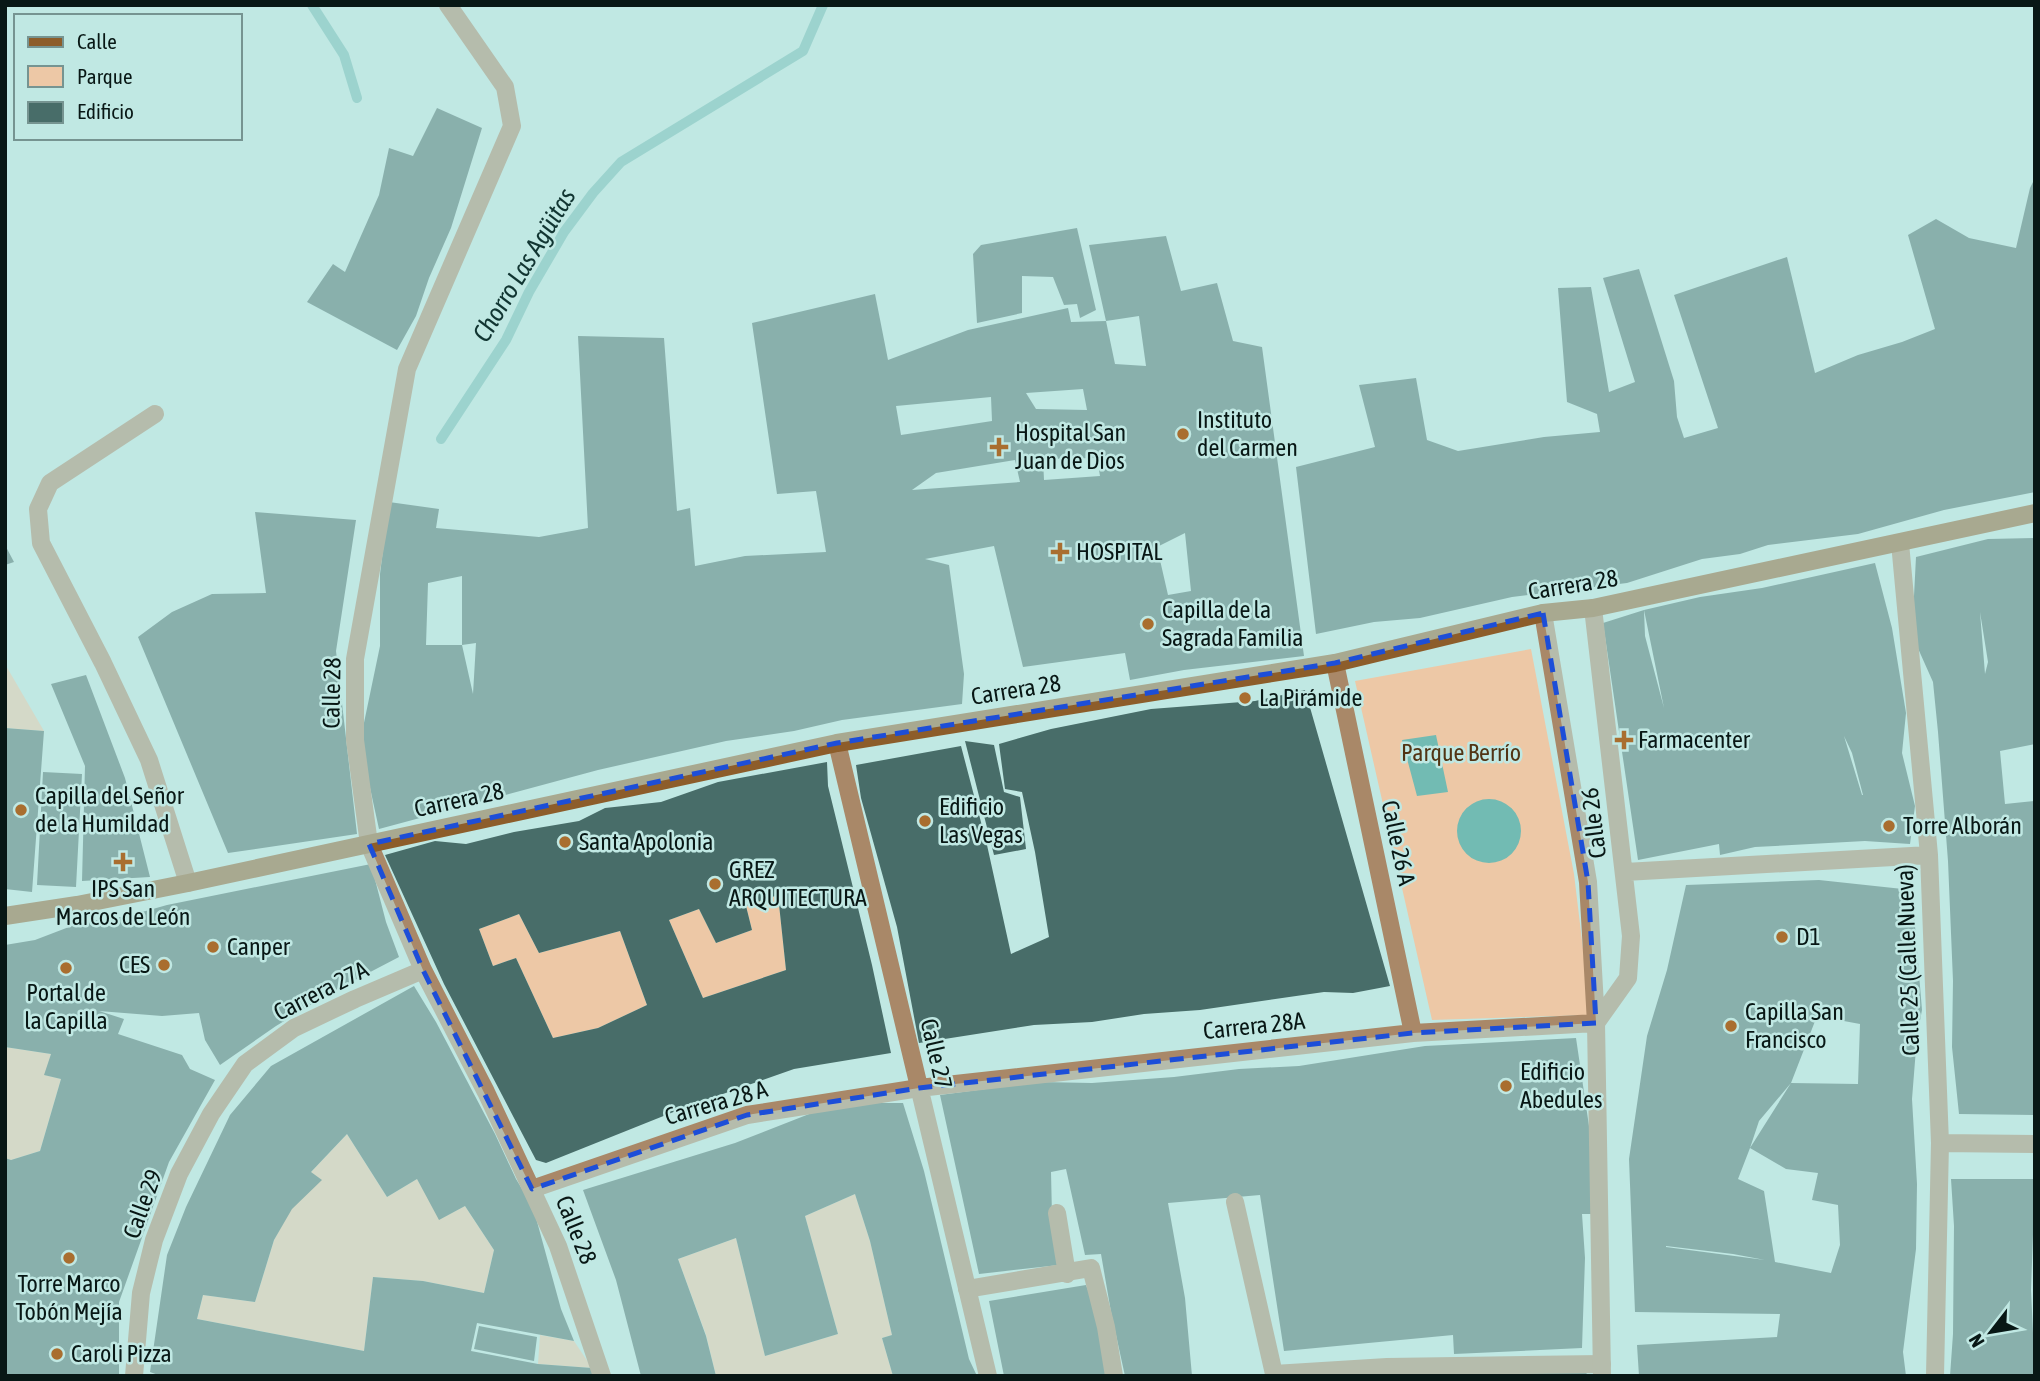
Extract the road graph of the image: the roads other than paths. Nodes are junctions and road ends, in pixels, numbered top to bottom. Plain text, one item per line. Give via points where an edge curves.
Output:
1 (448, 5) edge
2 (155, 414) dead end
3 (2035, 513) edge
4 (1900, 543) junction
5 (1593, 608) junction
6 (1543, 613) junction
7 (1335, 663) junction
8 (837, 743) junction
9 (369, 845) junction
10 (1929, 855) junction
11 (1625, 872) junction
12 (188, 883) junction
13 (5, 916) edge
14 (423, 970) junction
15 (1596, 1023) junction
16 (1413, 1033) junction
17 (244, 1064) joint
18 (919, 1088) junction
19 (1940, 1143) junction
20 (2035, 1144) edge
21 (532, 1189) junction
22 (1235, 1202) dead end
23 (1057, 1213) dead end
24 (1067, 1273) junction
25 (967, 1289) junction
26 (1602, 1370) edge
27 (134, 1376) edge
28 (602, 1376) edge
29 (988, 1376) edge
30 (1114, 1376) edge
31 (1935, 1376) edge

1 - 9 street, Calle 28 via 505,87 512,126 407,369 355,659 355,740
2 - 12 street via 50,483 38,509 41,543 149,760
3 - 4 main road, Carrera 28
4 - 5 main road, Carrera 28
4 - 10 street, Calle 25 (Calle Nueva)
5 - 6 main road, Carrera 28
5 - 11 street, Calle 26
6 - 7 main road, Carrera 28
6 - 15 street, Calle 26 via 1588,882
7 - 8 main road, Carrera 28
7 - 16 street, Calle 26 A
8 - 9 main road, Carrera 28
8 - 18 street, Calle 27
9 - 12 main road, Carrera 28
9 - 14 street, Calle 28
10 - 11 street
10 - 19 street, Calle 25 (Calle Nueva)
11 - 15 street, Calle 26 via 1631,936 1628,978
12 - 13 main road, Carrera 28
14 - 17 street, Carrera 27A via 294,1028
14 - 21 street, Calle 28
15 - 16 street, Carrera 28A
15 - 26 street, Calle 26
16 - 18 street, Carrera 28A
17 - 27 street, Calle 29 via 179,1174 154,1240 141,1293
18 - 21 street, Carrera 28 A via 747,1115
18 - 25 street, Calle 27
19 - 20 street
19 - 31 street, Calle 25 (Calle Nueva)
21 - 28 street, Calle 28 via 558,1246
22 - 26 street via 1273,1374 1387,1367
23 - 24 street
24 - 25 street
24 - 30 street via 1091,1268
25 - 29 street, Calle 27

